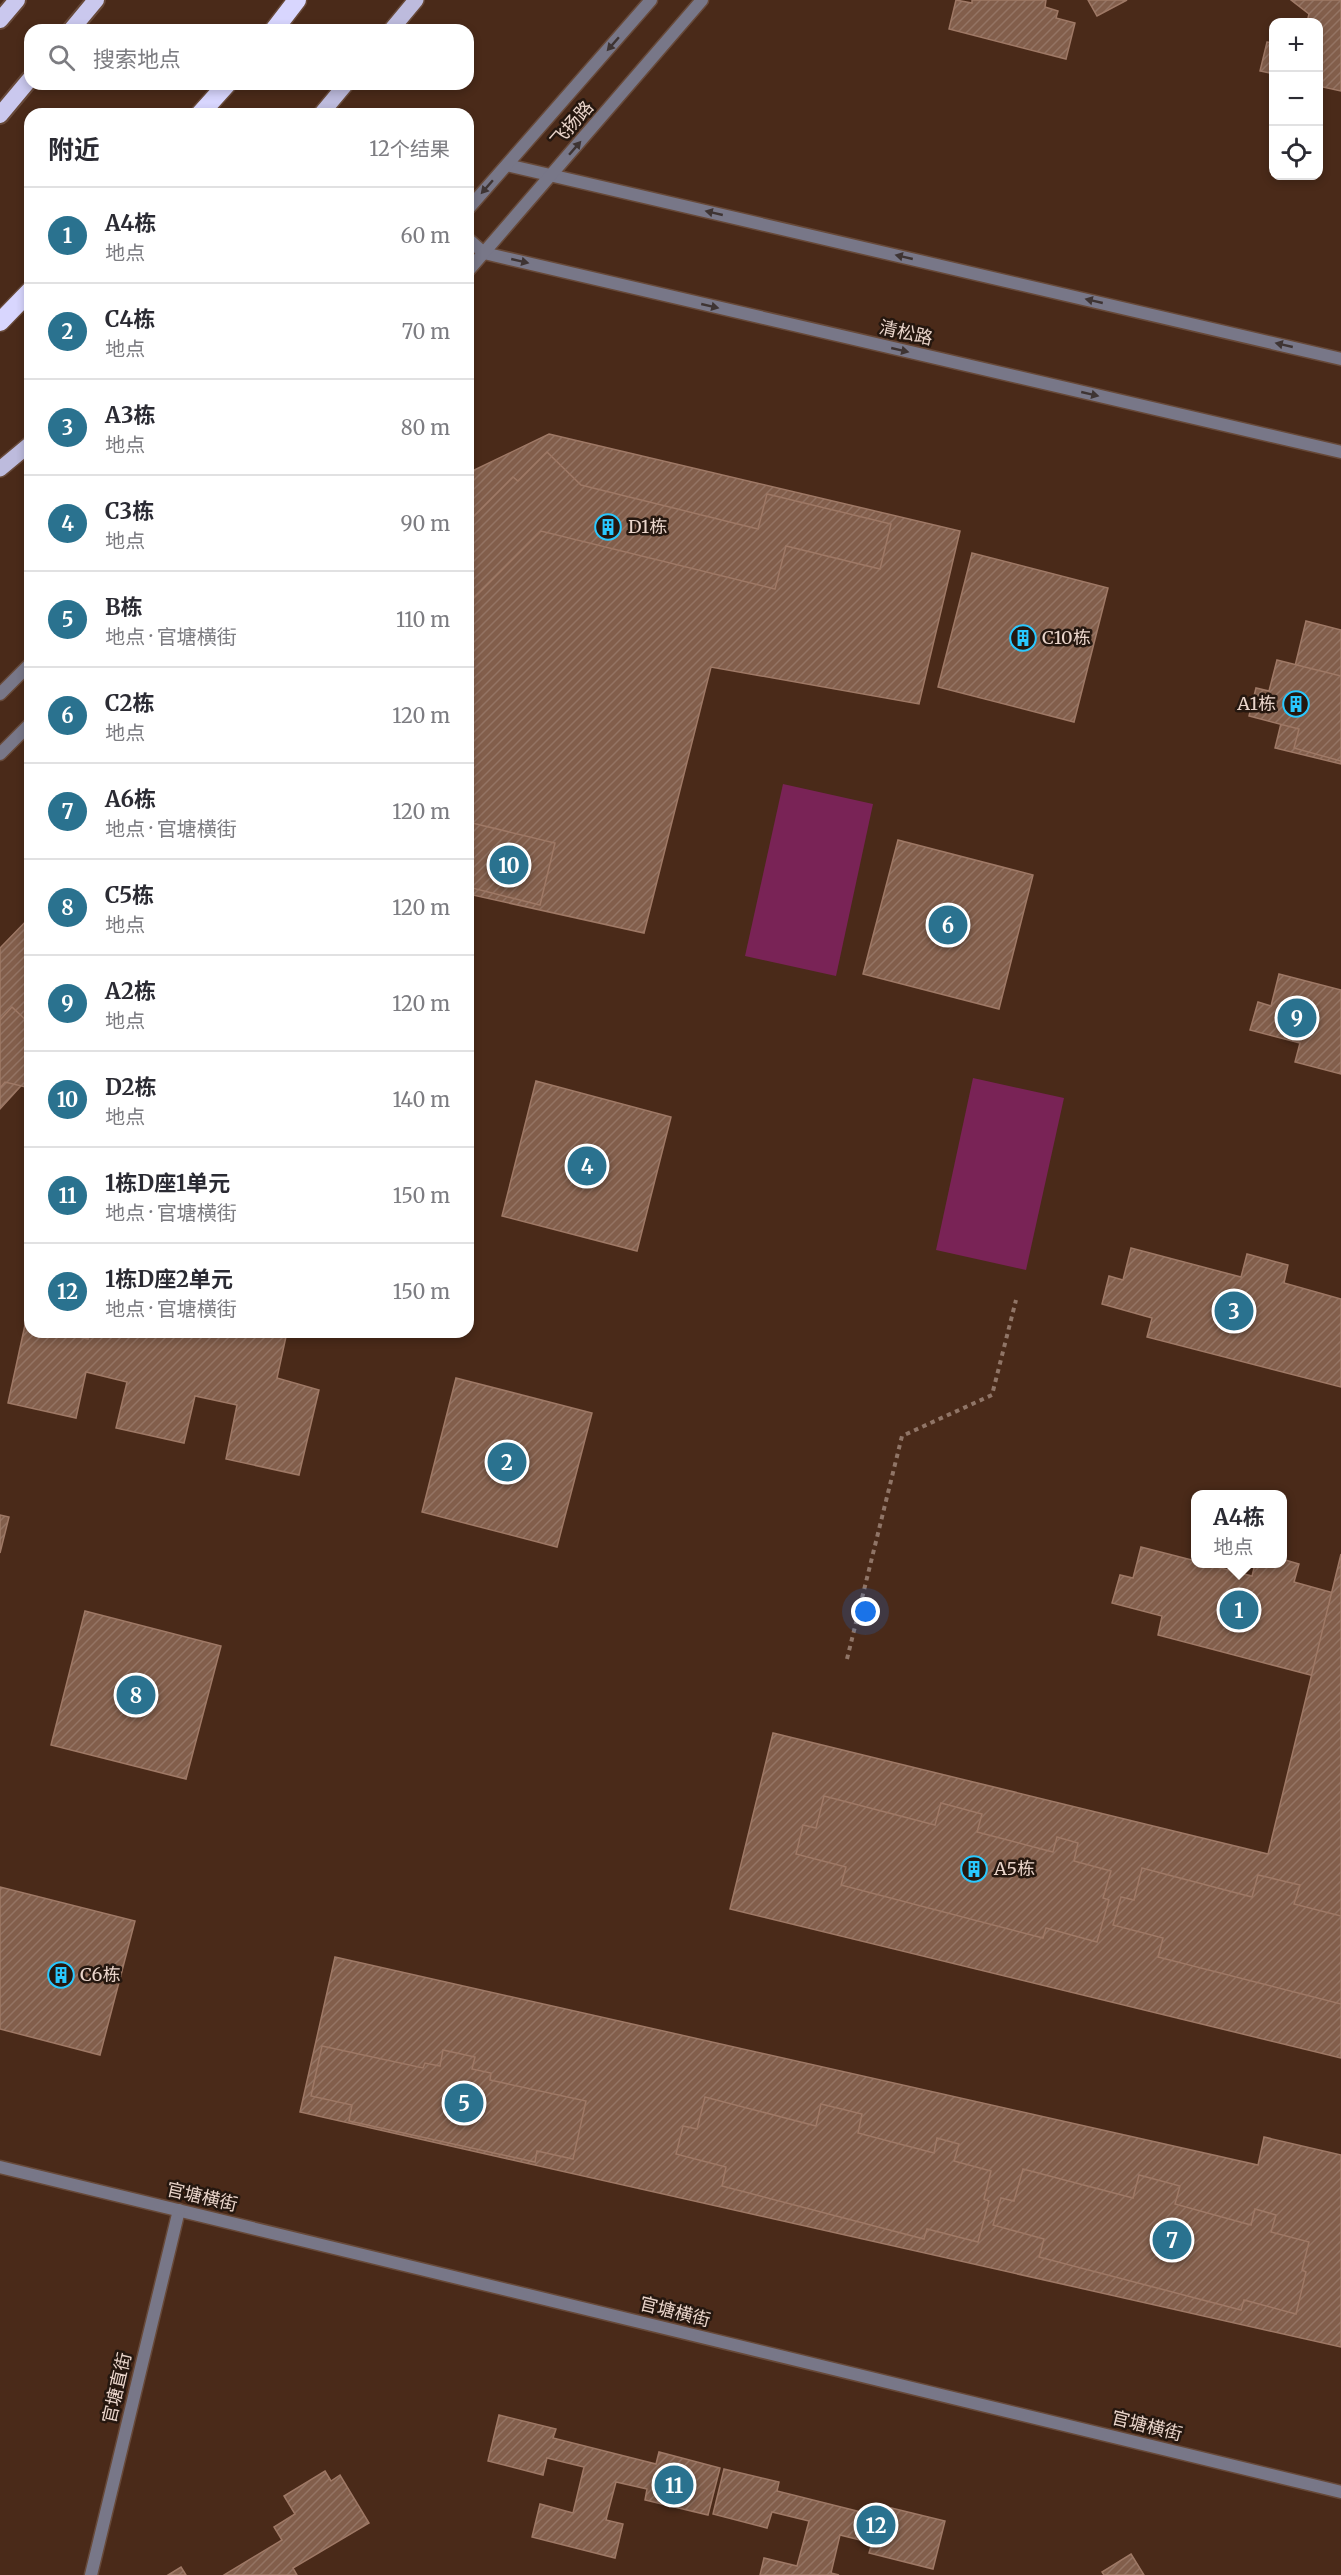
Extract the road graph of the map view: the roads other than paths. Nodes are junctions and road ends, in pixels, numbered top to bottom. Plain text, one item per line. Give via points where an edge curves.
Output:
1 (17, 0) edge
2 (96, 0) edge
3 (297, 0) edge
4 (416, 0) edge
5 (651, 0) edge
6 (702, 0) edge
7 (0, 20) edge
8 (76, 24) edge
9 (279, 24) edge
10 (396, 24) edge
11 (24, 86) edge
12 (221, 90) edge
13 (341, 90) edge
14 (205, 108) edge
15 (326, 108) edge
16 (0, 115) edge
17 (507, 165) junction
18 (551, 176) junction
19 (474, 202) edge
20 (474, 244) edge
21 (484, 253) junction
22 (474, 265) edge
23 (24, 297) edge
24 (0, 322) edge
25 (1341, 359) edge
26 (24, 449) edge
27 (1341, 452) edge
28 (0, 469) edge
29 (24, 670) edge
30 (0, 694) edge
31 (24, 730) edge
32 (0, 754) edge
33 (0, 2167) edge
34 (178, 2210) junction
35 (1341, 2492) edge
36 (91, 2575) edge

1 - 7 highway
2 - 8 highway
3 - 9 highway
4 - 10 main road
5 -> 17 street, 飞扬路
18 -> 6 street, 飞扬路
11 - 16 highway
12 - 14 highway
13 - 15 main road
17 - 18 street
17 -> 19 street, 飞扬路
18 - 21 street, 飞扬路
25 -> 18 street
20 - 21 street
21 - 22 street, 飞扬路
21 -> 27 street, 清松路
23 - 24 highway
26 - 28 main road
29 - 30 street
31 - 32 street
33 - 34 street, 官塘横街
34 - 35 street, 官塘横街
34 - 36 street, 官塘直街

